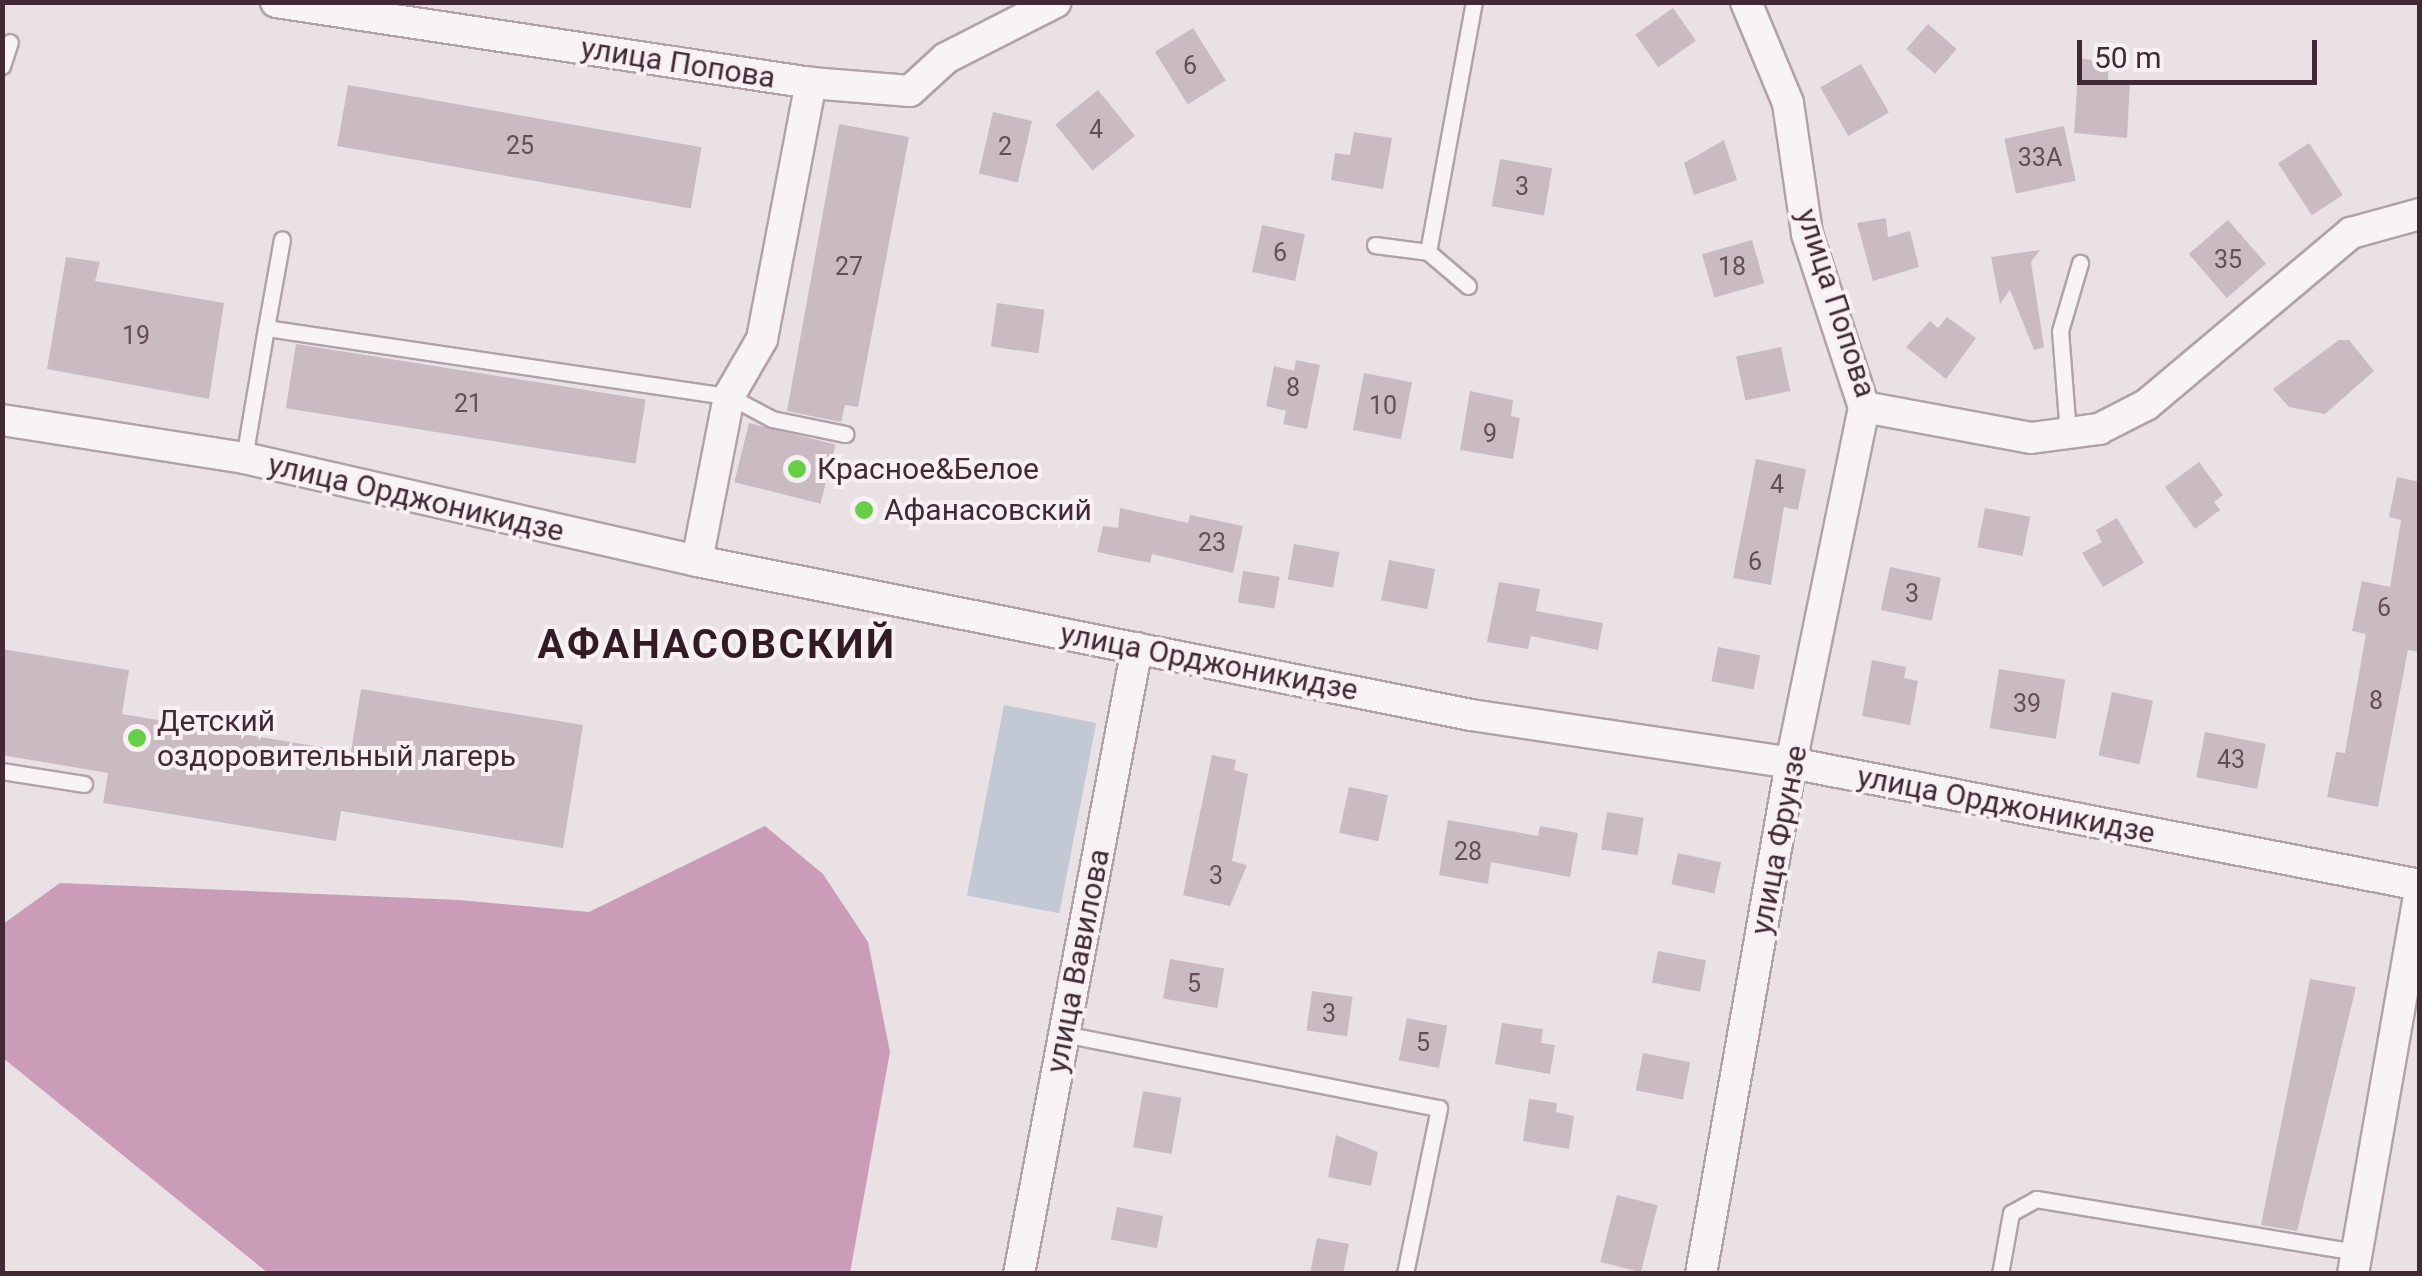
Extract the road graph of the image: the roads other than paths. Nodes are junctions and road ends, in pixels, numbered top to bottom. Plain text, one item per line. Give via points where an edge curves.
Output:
1 (276, 2) edge
2 (1056, 2) edge
3 (1474, 2) edge
4 (1746, 2) edge
5 (10, 42) dead end
6 (2, 66) edge
7 (810, 83) junction
8 (2420, 214) edge
9 (282, 239) dead end
10 (1376, 244) dead end
11 (1428, 252) junction
12 (2080, 263) dead end
13 (1468, 286) dead end
14 (266, 328) junction
15 (729, 396) junction
16 (1864, 408) junction
17 (2, 420) edge
18 (846, 434) dead end
19 (2068, 434) junction
20 (244, 458) junction
21 (697, 562) junction
22 (1137, 648) junction
23 (1791, 763) junction
24 (2, 771) edge
25 (84, 784) dead end
26 (2420, 888) edge
27 (1064, 1034) junction
28 (2355, 1263) edge
29 (1018, 1274) edge
30 (1406, 1274) edge
31 (1700, 1274) edge
32 (2000, 1274) edge

1 - 7 street, улица Попова
2 - 7 street, улица Попова via 946,58 910,91
3 - 11 lane
4 - 16 street, улица Попова via 1788,102 1807,234
5 - 6 lane
7 - 15 street via 762,339
8 - 19 street, улица Попова via 2351,233 2146,406 2099,429
9 - 14 lane
10 - 11 lane
11 - 13 lane
12 - 19 lane via 2060,331
14 - 15 lane
14 - 20 lane
15 - 18 lane via 772,419
15 - 21 street
16 - 19 street, улица Попова via 2031,438
16 - 23 street, улица Фрунзе
17 - 20 street, улица Орджоникидзе
20 - 21 street, улица Орджоникидзе
21 - 22 street, улица Орджоникидзе
22 - 23 street, улица Орджоникидзе via 1471,715
22 - 27 street, улица Вавилова
23 - 26 street, улица Орджоникидзе
23 - 31 street, улица Фрунзе
24 - 25 lane
26 - 28 street
27 - 29 street, улица Вавилова
27 - 30 lane via 1438,1108
28 - 32 lane via 2036,1199 2010,1213

